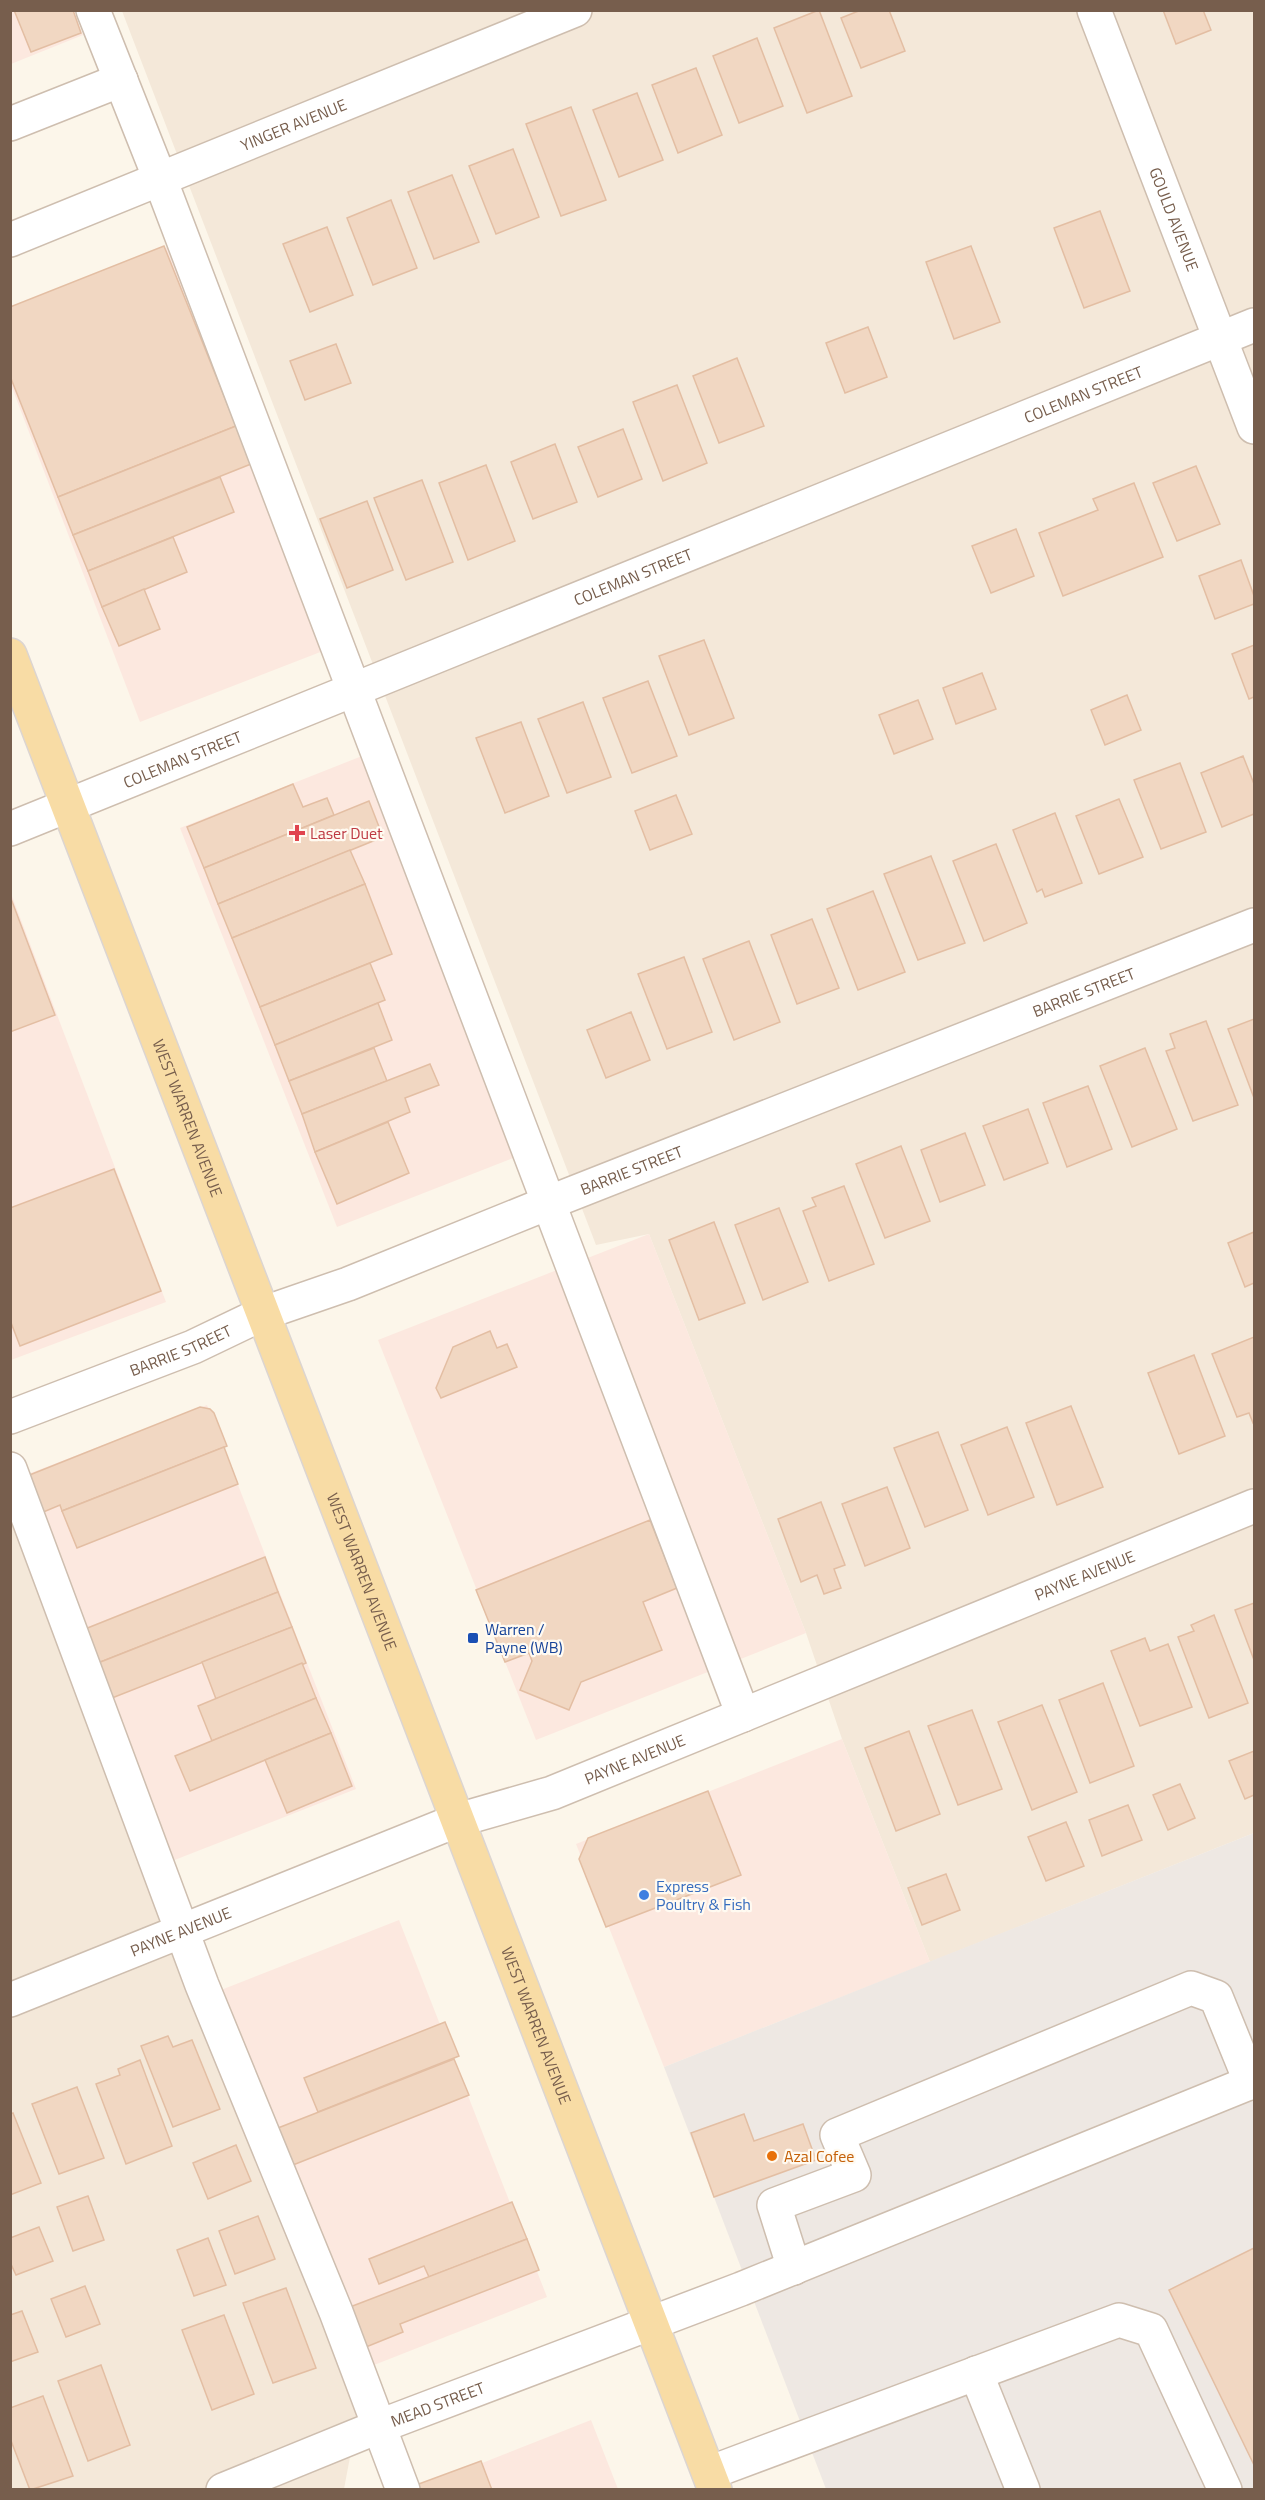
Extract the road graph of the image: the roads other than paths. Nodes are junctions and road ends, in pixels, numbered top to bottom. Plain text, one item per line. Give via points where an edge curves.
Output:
1 (93, 10) edge
2 (575, 10) edge
3 (1094, 10) edge
4 (121, 80) junction
5 (10, 124) edge
6 (160, 179) junction
7 (10, 240) edge
8 (1254, 325) edge
9 (1221, 339) junction
10 (1254, 427) edge
11 (10, 655) edge
12 (354, 690) junction
13 (69, 806) junction
14 (10, 829) edge
15 (1254, 925) edge
16 (548, 1203) junction
17 (264, 1313) junction
18 (10, 1417) edge
19 (10, 1469) edge
20 (1254, 1506) edge
21 (743, 1715) junction
22 (458, 1820) junction
23 (183, 1931) junction
24 (10, 2000) edge
25 (1253, 2082) edge
26 (794, 2268) junction
27 (652, 2322) junction
28 (976, 2373) junction
29 (380, 2426) junction
30 (712, 2481) edge
31 (223, 2490) edge
32 (403, 2490) edge
33 (1023, 2490) edge
34 (1225, 2490) edge

1 - 4 street
2 - 6 street, YINGER AVENUE
3 - 9 street, GOULD AVENUE
4 - 5 street
4 - 6 street
6 - 7 street, YINGER AVENUE
6 - 12 street
8 - 9 street, COLEMAN STREET
9 - 10 street, GOULD AVENUE
9 - 12 street, COLEMAN STREET
11 - 13 main road, WEST WARREN AVENUE
12 - 13 street, COLEMAN STREET
12 - 16 street
13 - 14 street, COLEMAN STREET
13 - 17 main road, WEST WARREN AVENUE
15 - 16 street, BARRIE STREET
16 - 17 street, BARRIE STREET via 348,1284
16 - 21 street
17 - 18 street, BARRIE STREET via 193,1347
17 - 22 main road, WEST WARREN AVENUE
19 - 23 street
20 - 21 street, PAYNE AVENUE
21 - 22 street, PAYNE AVENUE via 552,1794
22 - 23 street, PAYNE AVENUE
22 - 27 main road, WEST WARREN AVENUE
23 - 24 street, PAYNE AVENUE
23 - 29 street
25 - 26 street, MEAD STREET
25 - 26 street via 1216,1997 1191,1988 837,2135 854,2175 774,2205
26 - 27 street, MEAD STREET
27 - 29 street, MEAD STREET
27 - 30 main road, WEST WARREN AVENUE
28 - 30 street
28 - 33 street
28 - 34 street via 1119,2320 1151,2331
29 - 31 street, MEAD STREET
29 - 32 street

